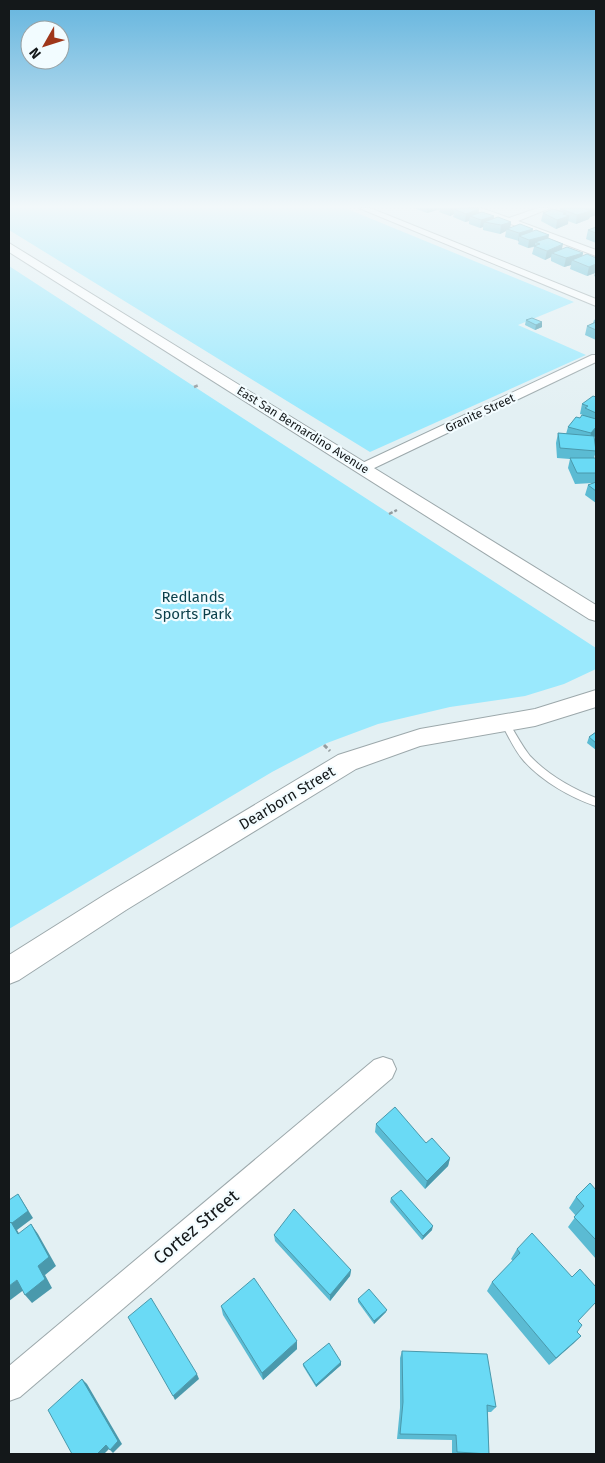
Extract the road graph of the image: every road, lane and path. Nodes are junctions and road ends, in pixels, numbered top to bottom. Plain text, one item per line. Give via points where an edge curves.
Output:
1 (56, 276) edge
2 (529, 276) edge
3 (596, 304) edge
4 (596, 358) edge
5 (199, 385) dead end
6 (194, 387) dead end
7 (363, 468) junction
8 (397, 510) dead end
9 (389, 514) dead end
10 (596, 614) edge
11 (596, 698) edge
12 (506, 725) junction
13 (324, 745) dead end
14 (330, 751) dead end
15 (596, 802) edge
16 (9, 971) edge
17 (383, 1069) dead end
18 (9, 1386) edge

1 - 7 street, East San Bernardino Avenue
2 - 3 street
4 - 7 street, Granite Street
5 - 6 path
7 - 10 street, East San Bernardino Avenue
8 - 9 path
11 - 12 street, Dearborn Street via 565,711
12 - 15 lane via 527,757 545,773
12 - 16 street, Dearborn Street via 430,736 388,746 347,762
13 - 14 path
17 - 18 street, Cortez Street

